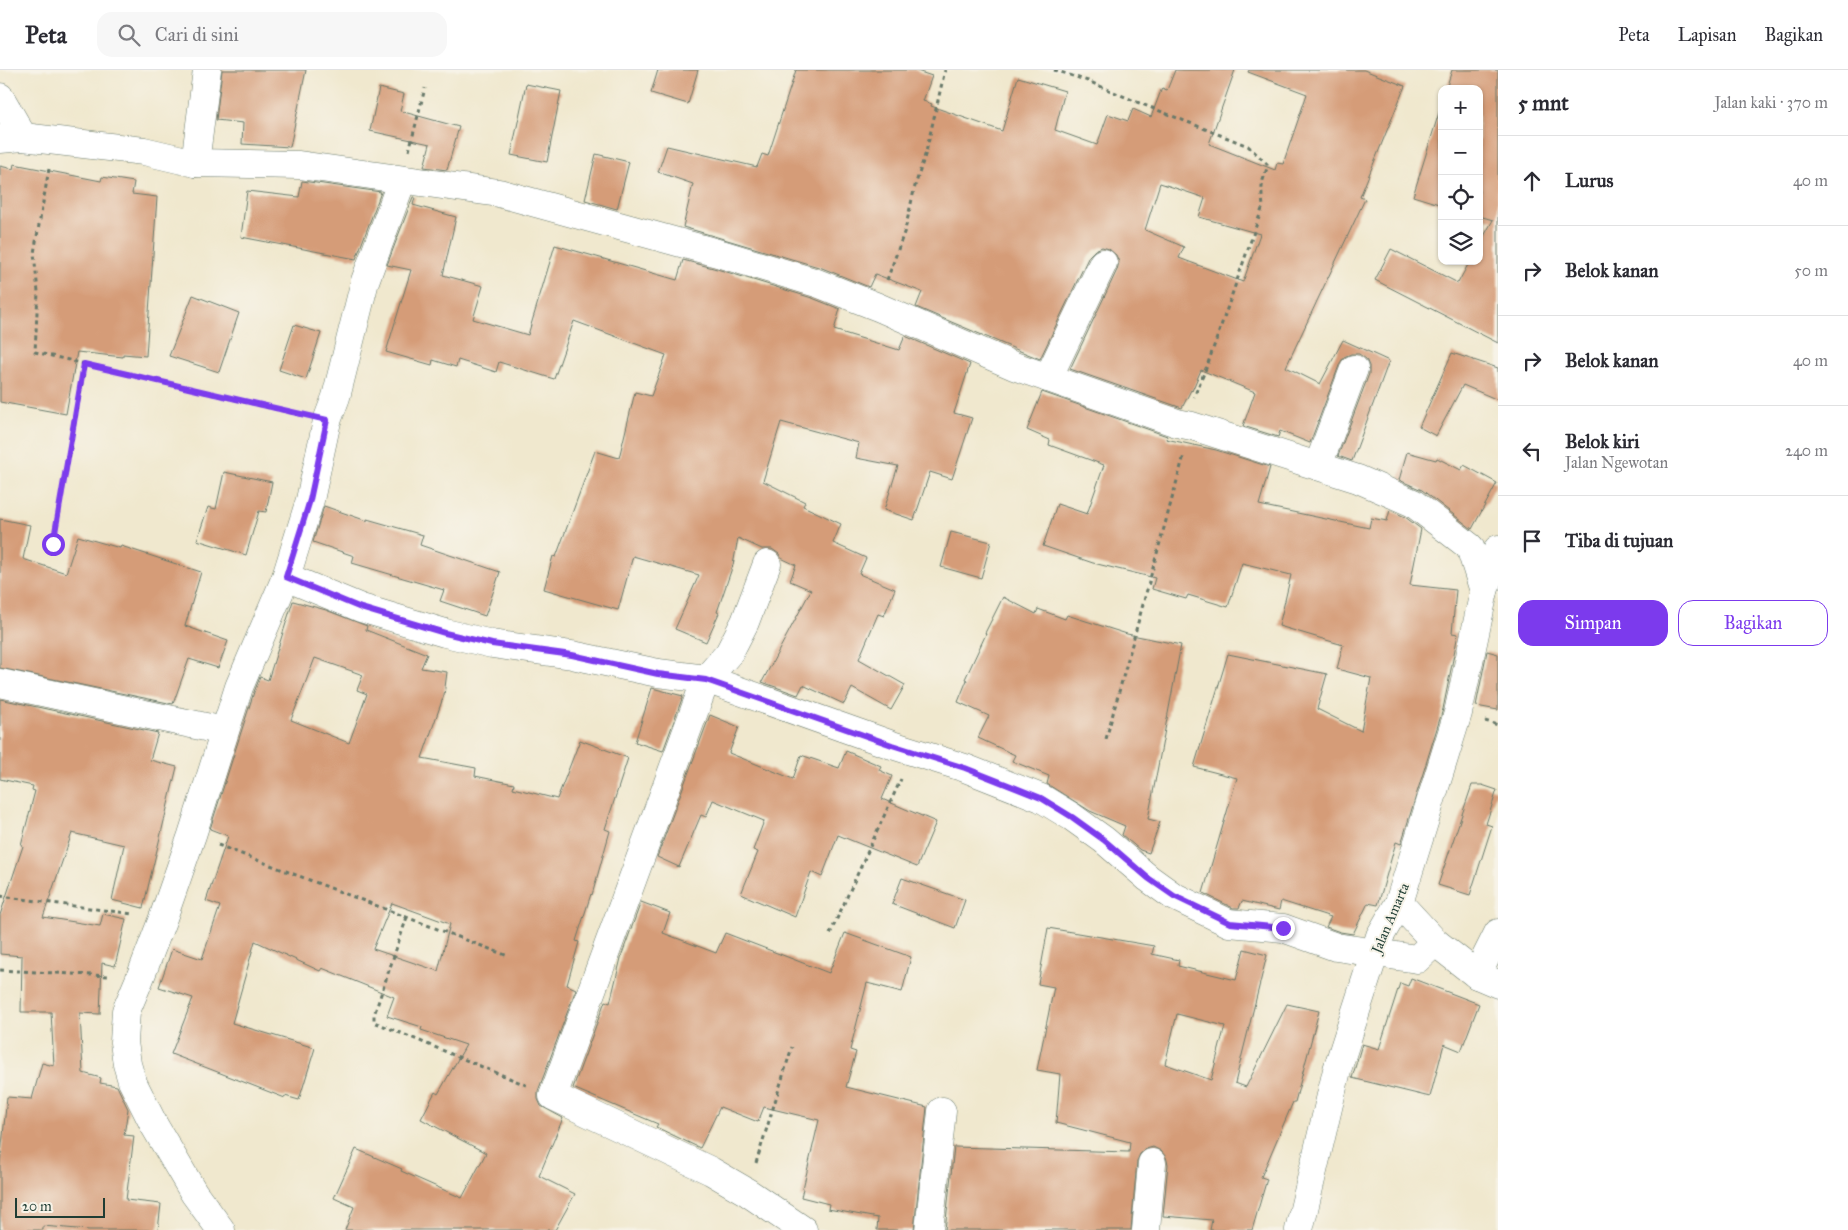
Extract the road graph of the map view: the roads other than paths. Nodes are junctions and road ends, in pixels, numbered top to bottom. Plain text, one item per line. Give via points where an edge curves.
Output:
1 (207, 70) edge
2 (0, 97) edge
3 (11, 138) edge
4 (195, 163) junction
5 (402, 180) junction
6 (1102, 263) dead end
7 (1354, 369) dead end
8 (1048, 378) junction
9 (1318, 466) junction
10 (1498, 542) edge
11 (1470, 547) junction
12 (1498, 549) edge
13 (767, 564) dead end
14 (286, 577) junction
15 (1484, 591) junction
16 (706, 680) junction
17 (0, 683) edge
18 (224, 730) junction
19 (1399, 903) junction
20 (1498, 933) edge
21 (1435, 942) junction
22 (1374, 953) junction
23 (1487, 979) edge
24 (942, 1111) dead end
25 (1152, 1163) dead end
26 (224, 1227) edge
27 (803, 1230) edge
28 (929, 1230) edge
29 (1146, 1230) edge
30 (1299, 1230) edge

1 - 4 street
2 - 3 street
3 - 4 street via 144,151
4 - 5 street via 299,165
5 - 8 street via 499,193 817,283
5 - 14 street via 365,281 336,397 327,420 310,500
6 - 8 street
7 - 9 street
8 - 9 street
9 - 11 street via 1413,503
10 - 11 street
11 - 15 street
12 - 15 street, Jalan Amarta
13 - 16 street via 745,622 729,653
14 - 16 street via 361,608 445,633 658,674
14 - 18 street
15 - 19 street, Jalan Amarta via 1458,713
16 - 22 street via 965,768 1041,798 1104,840 1174,896 1230,923 1283,928 1336,947
16 - 27 street via 553,1096 668,1150 747,1192
17 - 18 street
18 - 26 street via 192,835 126,1011 124,1042 132,1081 154,1125 194,1193
19 - 21 street
19 - 22 street, Jalan Amarta
20 - 23 street
21 - 22 street via 1417,959
21 - 23 street
22 - 30 street, Jalan Amarta via 1337,1070
24 - 28 street
25 - 29 street

